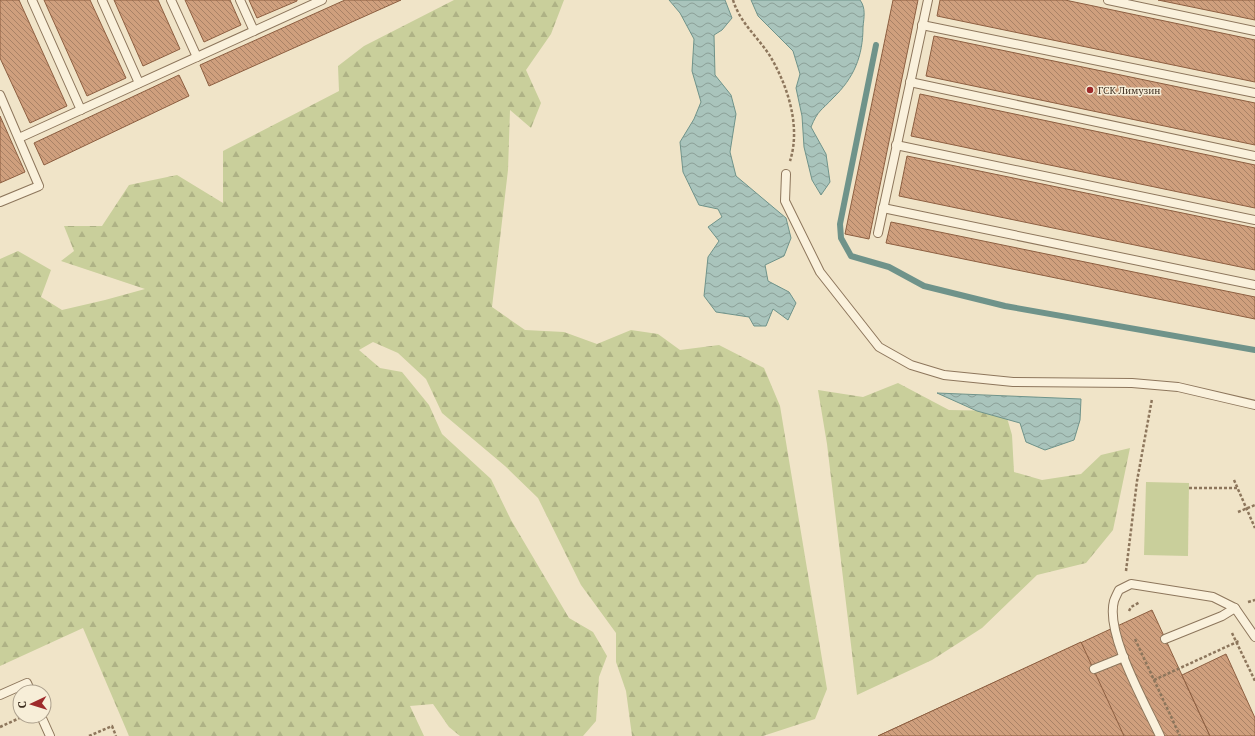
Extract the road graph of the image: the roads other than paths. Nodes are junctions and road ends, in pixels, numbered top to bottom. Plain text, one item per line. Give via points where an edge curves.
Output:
1 (32, 0) edge
2 (102, 0) edge
3 (171, 0) edge
4 (240, 0) edge
5 (322, 0) edge
6 (928, 0) edge
7 (1108, 0) edge
8 (311, 2) edge
9 (922, 26) junction
10 (254, 31) junction
11 (1255, 31) edge
12 (197, 57) junction
13 (910, 82) junction
14 (139, 83) junction
15 (1255, 94) edge
16 (0, 95) edge
17 (81, 110) junction
18 (19, 138) junction
19 (896, 145) junction
20 (1255, 156) edge
21 (786, 174) road end
22 (0, 202) edge
23 (883, 208) junction
24 (1255, 220) edge
25 (878, 233) dead end
26 (1255, 285) edge
27 (1255, 405) edge
28 (1236, 608) junction
29 (1255, 637) edge
30 (1165, 639) dead end
31 (1124, 657) junction
32 (1094, 669) dead end
33 (12, 690) edge
34 (0, 695) edge
35 (45, 724) edge
36 (50, 736) edge
37 (1160, 736) edge

1 - 17 lane
2 - 14 lane
3 - 12 lane
4 - 10 lane
5 - 8 lane
6 - 9 lane
7 - 11 lane
8 - 10 lane
9 - 13 lane
9 - 15 lane
10 - 12 lane
12 - 14 lane
13 - 19 lane
13 - 20 lane
14 - 17 lane
16 - 18 lane
17 - 18 lane
18 - 22 lane via 39,186
19 - 23 lane
19 - 24 lane
21 - 27 lane via 785,201 820,272 879,347 911,365 944,375 1013,382 1132,383 1178,387
23 - 25 lane
23 - 26 lane
28 - 29 lane
28 - 30 lane
28 - 31 lane via 1214,597 1132,584 1119,590 1113,602 1117,642
31 - 32 lane
31 - 37 lane
33 - 34 lane
35 - 36 lane

